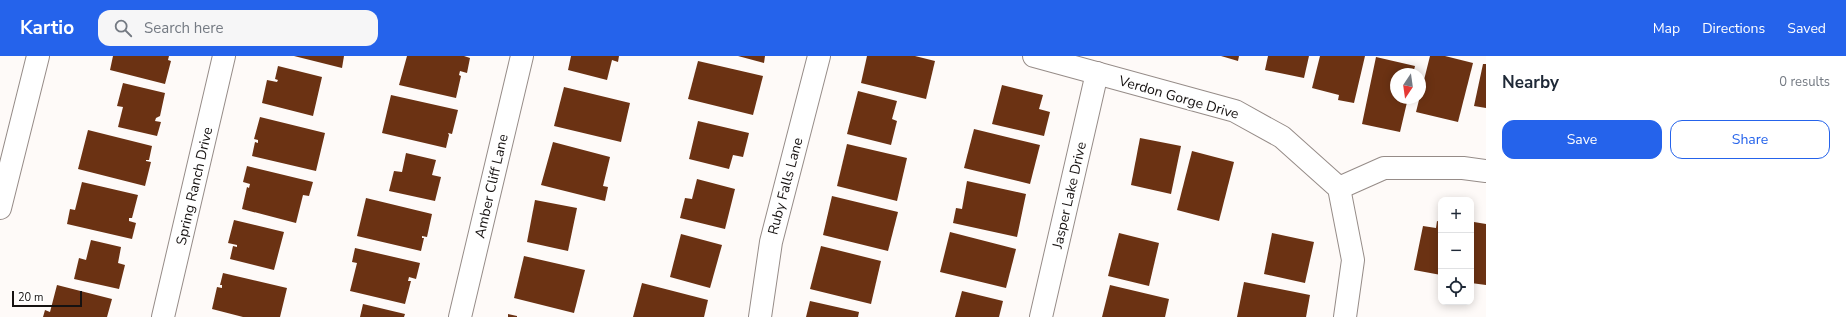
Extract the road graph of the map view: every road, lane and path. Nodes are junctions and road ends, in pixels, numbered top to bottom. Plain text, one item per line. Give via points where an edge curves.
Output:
1 (38, 56) edge
2 (224, 56) edge
3 (522, 56) edge
4 (819, 56) edge
5 (1034, 56) edge
6 (1097, 73) junction
7 (1486, 171) edge
8 (1339, 188) junction
9 (0, 208) edge
10 (163, 317) edge
11 (460, 317) edge
12 (760, 317) edge
13 (1041, 317) edge
14 (1345, 317) edge

1 - 9 street
2 - 10 street, Spring Ranch Drive
3 - 11 street, Amber Cliff Lane
4 - 12 street, Ruby Falls Lane via 771,242
5 - 6 street, Verdon Gorge Drive
6 - 8 street, Verdon Gorge Drive via 1235,111 1282,137
6 - 13 street, Jasper Lake Drive
7 - 8 street via 1463,168 1384,168
8 - 14 street via 1353,260

